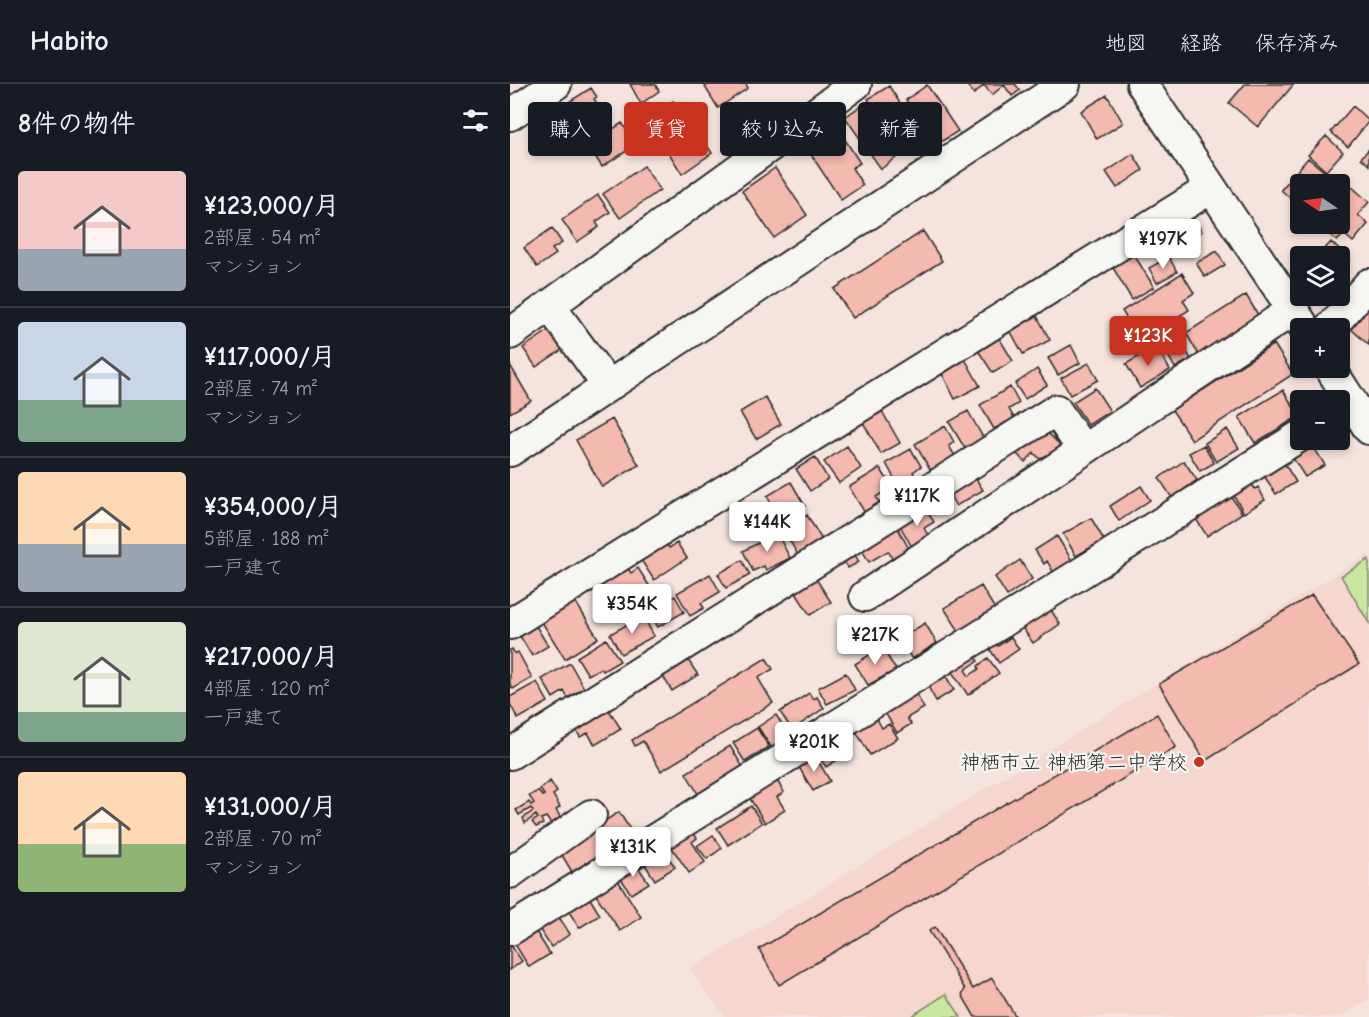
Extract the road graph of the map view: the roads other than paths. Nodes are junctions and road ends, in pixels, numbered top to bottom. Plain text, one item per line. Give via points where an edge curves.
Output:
1 (556, 84) edge
2 (856, 84) edge
3 (1065, 84) edge
4 (1142, 84) edge
5 (514, 105) edge
6 (1211, 188) junction
7 (1369, 284) edge
8 (550, 306) junction
9 (1298, 318) edge
10 (1339, 318) edge
11 (1290, 324) edge
12 (510, 334) edge
13 (608, 386) junction
14 (1350, 411) edge
15 (1369, 429) edge
16 (1290, 442) edge
17 (1083, 450) junction
18 (510, 451) edge
19 (865, 596) dead end
20 (510, 624) edge
21 (510, 754) edge
22 (591, 815) dead end
23 (510, 873) edge
24 (510, 930) edge

1 - 5 street
2 - 8 street
3 - 13 street
4 - 6 street
6 - 9 street
6 - 20 street
7 - 10 street
8 - 12 street
8 - 13 street
11 - 17 street
13 - 18 street
14 - 15 street
16 - 24 street
17 - 19 street
17 - 21 street via 1056,410
22 - 23 street

